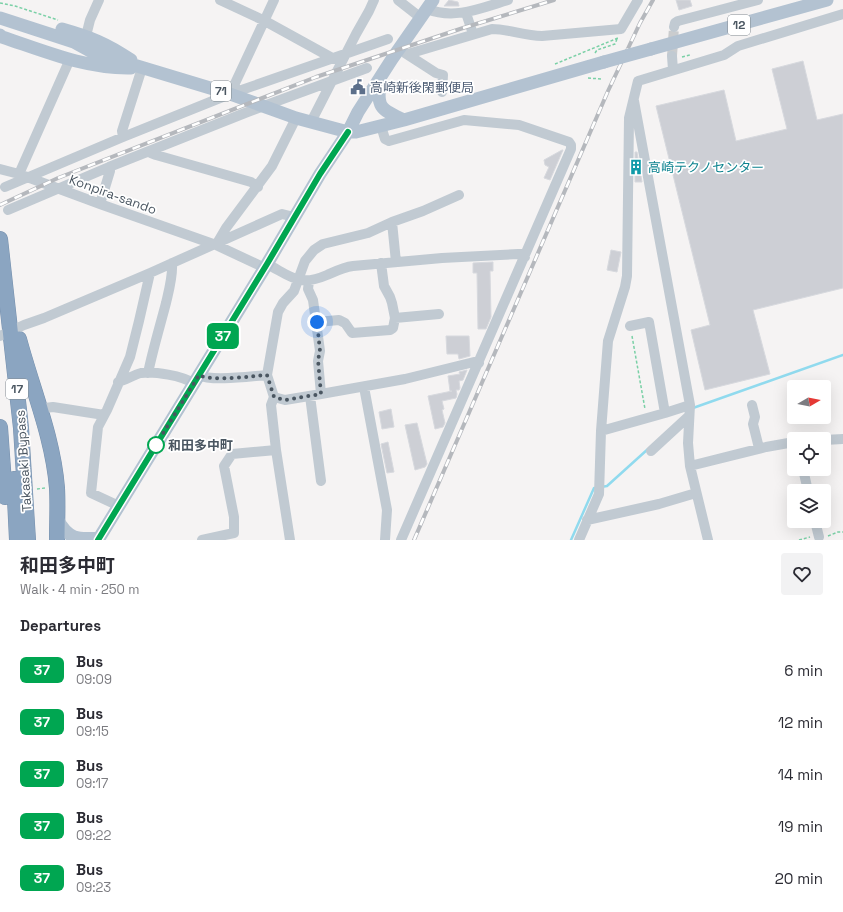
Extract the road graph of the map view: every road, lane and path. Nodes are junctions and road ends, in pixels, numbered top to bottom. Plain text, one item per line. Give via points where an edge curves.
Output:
1 (99, 0) edge
2 (220, 0) edge
3 (274, 0) edge
4 (374, 0) edge
5 (398, 0) edge
6 (508, 0) edge
7 (638, 0) edge
8 (758, 0) edge
9 (827, 0) edge
10 (0, 3) edge
11 (427, 9) edge
12 (0, 13) edge
13 (466, 13) junction
14 (37, 14) dead end
15 (843, 14) edge
16 (0, 18) edge
17 (265, 21) junction
18 (674, 27) dead end
19 (6, 29) edge
20 (621, 29) junction
21 (473, 34) junction
22 (86, 36) junction
23 (388, 39) dead end
24 (617, 39) junction
25 (403, 52) junction
26 (347, 53) junction
27 (672, 56) tunnel mouth
28 (331, 58) junction
29 (598, 58) junction
30 (70, 59) junction
31 (342, 63) junction
32 (554, 65) dead end
33 (142, 68) junction
34 (368, 68) dead end
35 (673, 70) junction
36 (380, 76) junction
37 (588, 78) dead end
38 (601, 79) dead end
39 (332, 81) junction
40 (442, 92) dead end
41 (230, 94) junction
42 (633, 95) junction
43 (262, 106) junction
44 (296, 118) junction
45 (404, 120) junction
46 (311, 122) junction
47 (381, 126) junction
48 (348, 132) junction
49 (123, 137) junction
50 (150, 150) junction
51 (109, 167) junction
52 (0, 169) edge
53 (24, 176) junction
54 (5, 187) dead end
55 (258, 187) junction
56 (59, 188) junction
57 (459, 195) dead end
58 (100, 204) junction
59 (8, 210) dead end
60 (294, 217) junction
61 (392, 222) junction
62 (0, 239) edge
63 (216, 244) junction
64 (525, 257) junction
65 (396, 262) junction
66 (172, 263) junction
67 (381, 263) junction
68 (266, 266) junction
69 (150, 273) junction
70 (304, 281) junction
71 (438, 314) dead end
72 (395, 318) junction
73 (317, 322) junction
74 (630, 326) joint
75 (6, 331) edge
76 (478, 363) junction
77 (148, 373) junction
78 (267, 375) junction
79 (196, 379) junction
80 (118, 382) junction
81 (364, 387) junction
82 (321, 394) junction
83 (310, 396) junction
84 (274, 397) junction
85 (690, 405) junction
86 (752, 405) dead end
87 (40, 410) junction
88 (665, 414) junction
89 (104, 415) junction
90 (689, 416) junction
91 (646, 418) junction
92 (0, 428) edge
93 (601, 431) junction
94 (843, 439) edge
95 (831, 440) edge
96 (787, 443) edge
97 (759, 448) junction
98 (276, 450) junction
99 (651, 451) dead end
100 (690, 466) junction
101 (321, 481) dead end
102 (47, 488) dead end
103 (34, 489) dead end
104 (696, 493) junction
105 (119, 506) junction
106 (57, 519) junction
107 (587, 520) junction
108 (816, 528) edge
109 (818, 537) dead end
110 (98, 539) edge
111 (7, 540) edge
112 (17, 540) edge
113 (28, 540) edge
114 (57, 540) edge
115 (202, 540) edge
116 (290, 540) edge
117 (385, 540) edge
118 (401, 540) edge
119 (579, 540) edge
120 (708, 540) edge

1 - 22 street
2 - 17 street
3 - 17 street
4 - 26 street
5 - 11 street
6 - 13 street
7 - 20 street
8 - 18 street via 678,21
9 - 29 main road, 12, bridge via 651,49
10 - 14 path
11 - 13 street via 447,14
11 - 25 main road
12 - 22 main road, 71 via 8,13
13 - 21 street
15 - 35 street via 738,46 724,55
16 - 19 main road, 71
17 - 28 street
17 - 41 street
19 - 30 main road, 71 via 2,37
19 - 33 main road, 71 via 72,51 94,53
20 - 21 street via 542,36 492,29
20 - 24 path
21 - 25 street
22 - 33 main road, 71 via 113,48
23 - 26 street
24 - 29 path via 615,44 597,50
24 - 32 path
25 - 36 main road
25 - 40 street via 443,75
26 - 28 street
26 - 31 street
27 - 35 street
28 - 31 street
28 - 41 street
29 - 45 main road, 12
30 - 33 main road, 71 via 114,68
30 - 53 street
31 - 39 street
33 - 41 main road, 71
33 - 49 street via 122,131
34 - 39 street
35 - 42 street via 638,81
36 - 45 main road via 380,105 388,113
36 - 48 main road
37 - 38 path
39 - 43 street
39 - 46 street
41 - 43 main road, 71
41 - 49 street
42 - 85 street
42 - 93 street via 629,118 627,276 608,341
43 - 44 main road, 71
43 - 50 street
44 - 46 main road, 71
44 - 55 street via 272,166
45 - 47 main road, 12
46 - 48 main road, 71
47 - 48 main road, 12
47 - 64 street via 385,139 389,141 464,120 519,125 569,142 572,149
48 - 60 main road
49 - 53 street
50 - 51 street
50 - 55 street via 156,155 251,182
51 - 56 street
51 - 58 street
52 - 53 street, Konpira-sando
53 - 54 street
53 - 56 street, Konpira-sando
55 - 63 street
56 - 58 street, Konpira-sando
56 - 59 street
57 - 61 street
58 - 63 street, Konpira-sando
60 - 63 street via 282,214
60 - 68 main road
61 - 65 street
61 - 70 street via 368,233 323,244 314,250 305,261
62 - 75 highway, Takasaki Bypass / 17 via 4,267
63 - 66 street
63 - 68 street, Konpira-sando
64 - 65 street via 518,254
64 - 76 street
65 - 67 street
66 - 69 street
66 - 77 street via 169,292
67 - 70 street via 347,266 318,279
67 - 72 street via 384,286 390,297
68 - 70 street, Konpira-sando
68 - 79 main road
69 - 75 street
69 - 80 street via 130,357
70 - 73 street via 313,300
70 - 78 street via 278,312
71 - 72 street
72 - 73 street via 390,330 356,333 352,333 345,323 339,320
73 - 82 street
74 - 88 street via 649,322
74 - 91 path
75 - 87 highway
75 - 112 highway, Takasaki Bypass / 17
75 - 113 highway, Takasaki Bypass / 17 via 21,428
76 - 81 street
76 - 118 street
77 - 79 street
77 - 80 street via 130,376
78 - 79 street
78 - 84 street
79 - 105 main road
80 - 89 street
81 - 82 street
81 - 117 street via 387,510
82 - 83 street
83 - 84 street via 285,400
83 - 101 street
84 - 98 street via 271,405
85 - 88 street
85 - 90 street
86 - 97 street via 755,418 753,424
87 - 89 street via 52,407
87 - 106 highway via 57,487
88 - 91 street
89 - 105 street via 98,427 91,493
90 - 99 street
90 - 100 street
91 - 93 street
92 - 111 highway
93 - 107 street via 599,494
94 - 95 street
96 - 97 street
97 - 100 street
98 - 115 street via 232,454 224,466 234,517 234,533
98 - 116 street
100 - 104 street
102 - 103 path
104 - 107 street
104 - 120 street
105 - 110 main road
106 - 110 main road via 72,537 82,540
106 - 114 highway
107 - 119 street
108 - 109 street

